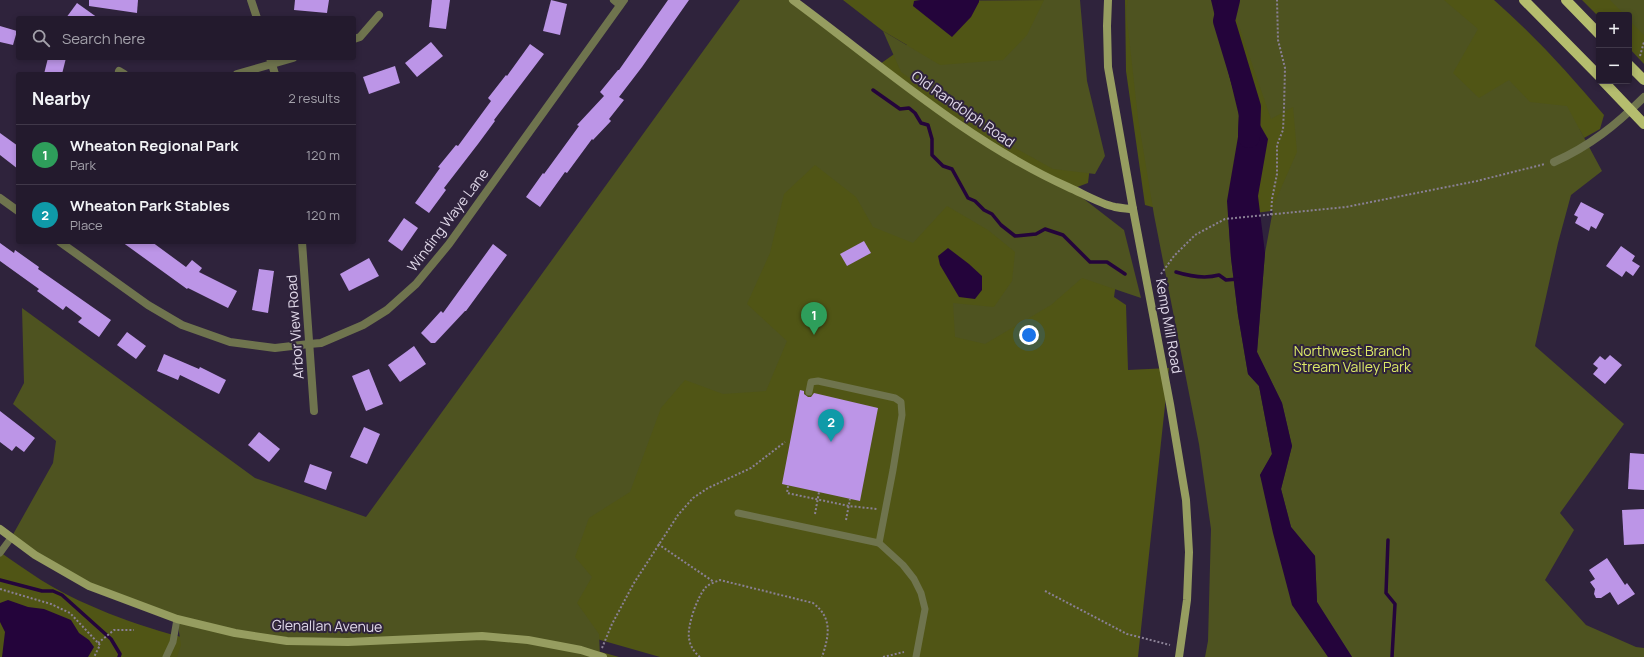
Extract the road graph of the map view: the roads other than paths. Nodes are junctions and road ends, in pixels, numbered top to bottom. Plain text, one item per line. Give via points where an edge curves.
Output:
1 (251, 0) edge
2 (793, 0) edge
3 (1108, 0) edge
4 (1524, 0) edge
5 (1566, 0) edge
6 (619, 2) edge
7 (379, 15) dead end
8 (256, 16) edge
9 (1596, 31) edge
10 (356, 38) edge
11 (271, 61) edge
12 (1632, 68) edge
13 (242, 72) edge
14 (274, 72) edge
15 (1596, 73) edge
16 (1644, 80) edge
17 (1606, 84) edge
18 (1644, 97) edge
19 (1632, 110) junction
20 (1644, 124) edge
21 (1554, 162) road end
22 (0, 198) edge
23 (1133, 209) junction
24 (16, 210) edge
25 (63, 244) edge
26 (302, 244) edge
27 (310, 344) junction
28 (809, 392) dead end
29 (314, 411) dead end
30 (738, 513) dead end
31 (0, 529) edge
32 (11, 538) junction
33 (879, 543) junction
34 (0, 553) edge
35 (177, 619) junction
36 (166, 657) edge
37 (601, 657) edge
38 (916, 657) edge
39 (1179, 657) edge

1 - 8 street
2 - 23 street, Old Randolph Road via 1000,152 1038,174 1078,192 1114,207
3 - 23 street, Kemp Mill Road via 1108,68
4 - 15 main road
5 - 9 main road
6 - 27 street, Winding Waye Lane via 449,244 416,284 387,310 363,325 321,343
7 - 10 street
11 - 13 street
11 - 14 street
12 - 16 main road
17 - 19 main road
18 - 19 street
19 - 20 main road
19 - 21 street via 1602,136
22 - 24 street
23 - 39 street, Kemp Mill Road via 1186,500 1189,552 1187,600
25 - 27 street, Winding Waye Lane via 148,305 182,325 230,342 274,348
26 - 27 street, Arbor View Road
27 - 29 street, Arbor View Road
28 - 33 lane via 811,382 818,381 895,398 901,402 902,415
30 - 33 lane
31 - 32 street, Glenallan Avenue
32 - 34 lane
32 - 35 street, Glenallan Avenue via 89,586
33 - 38 lane via 903,565 922,593 925,609
35 - 36 lane via 173,642
35 - 37 street, Glenallan Avenue via 235,634 287,641 348,642 482,636 528,640 581,650

